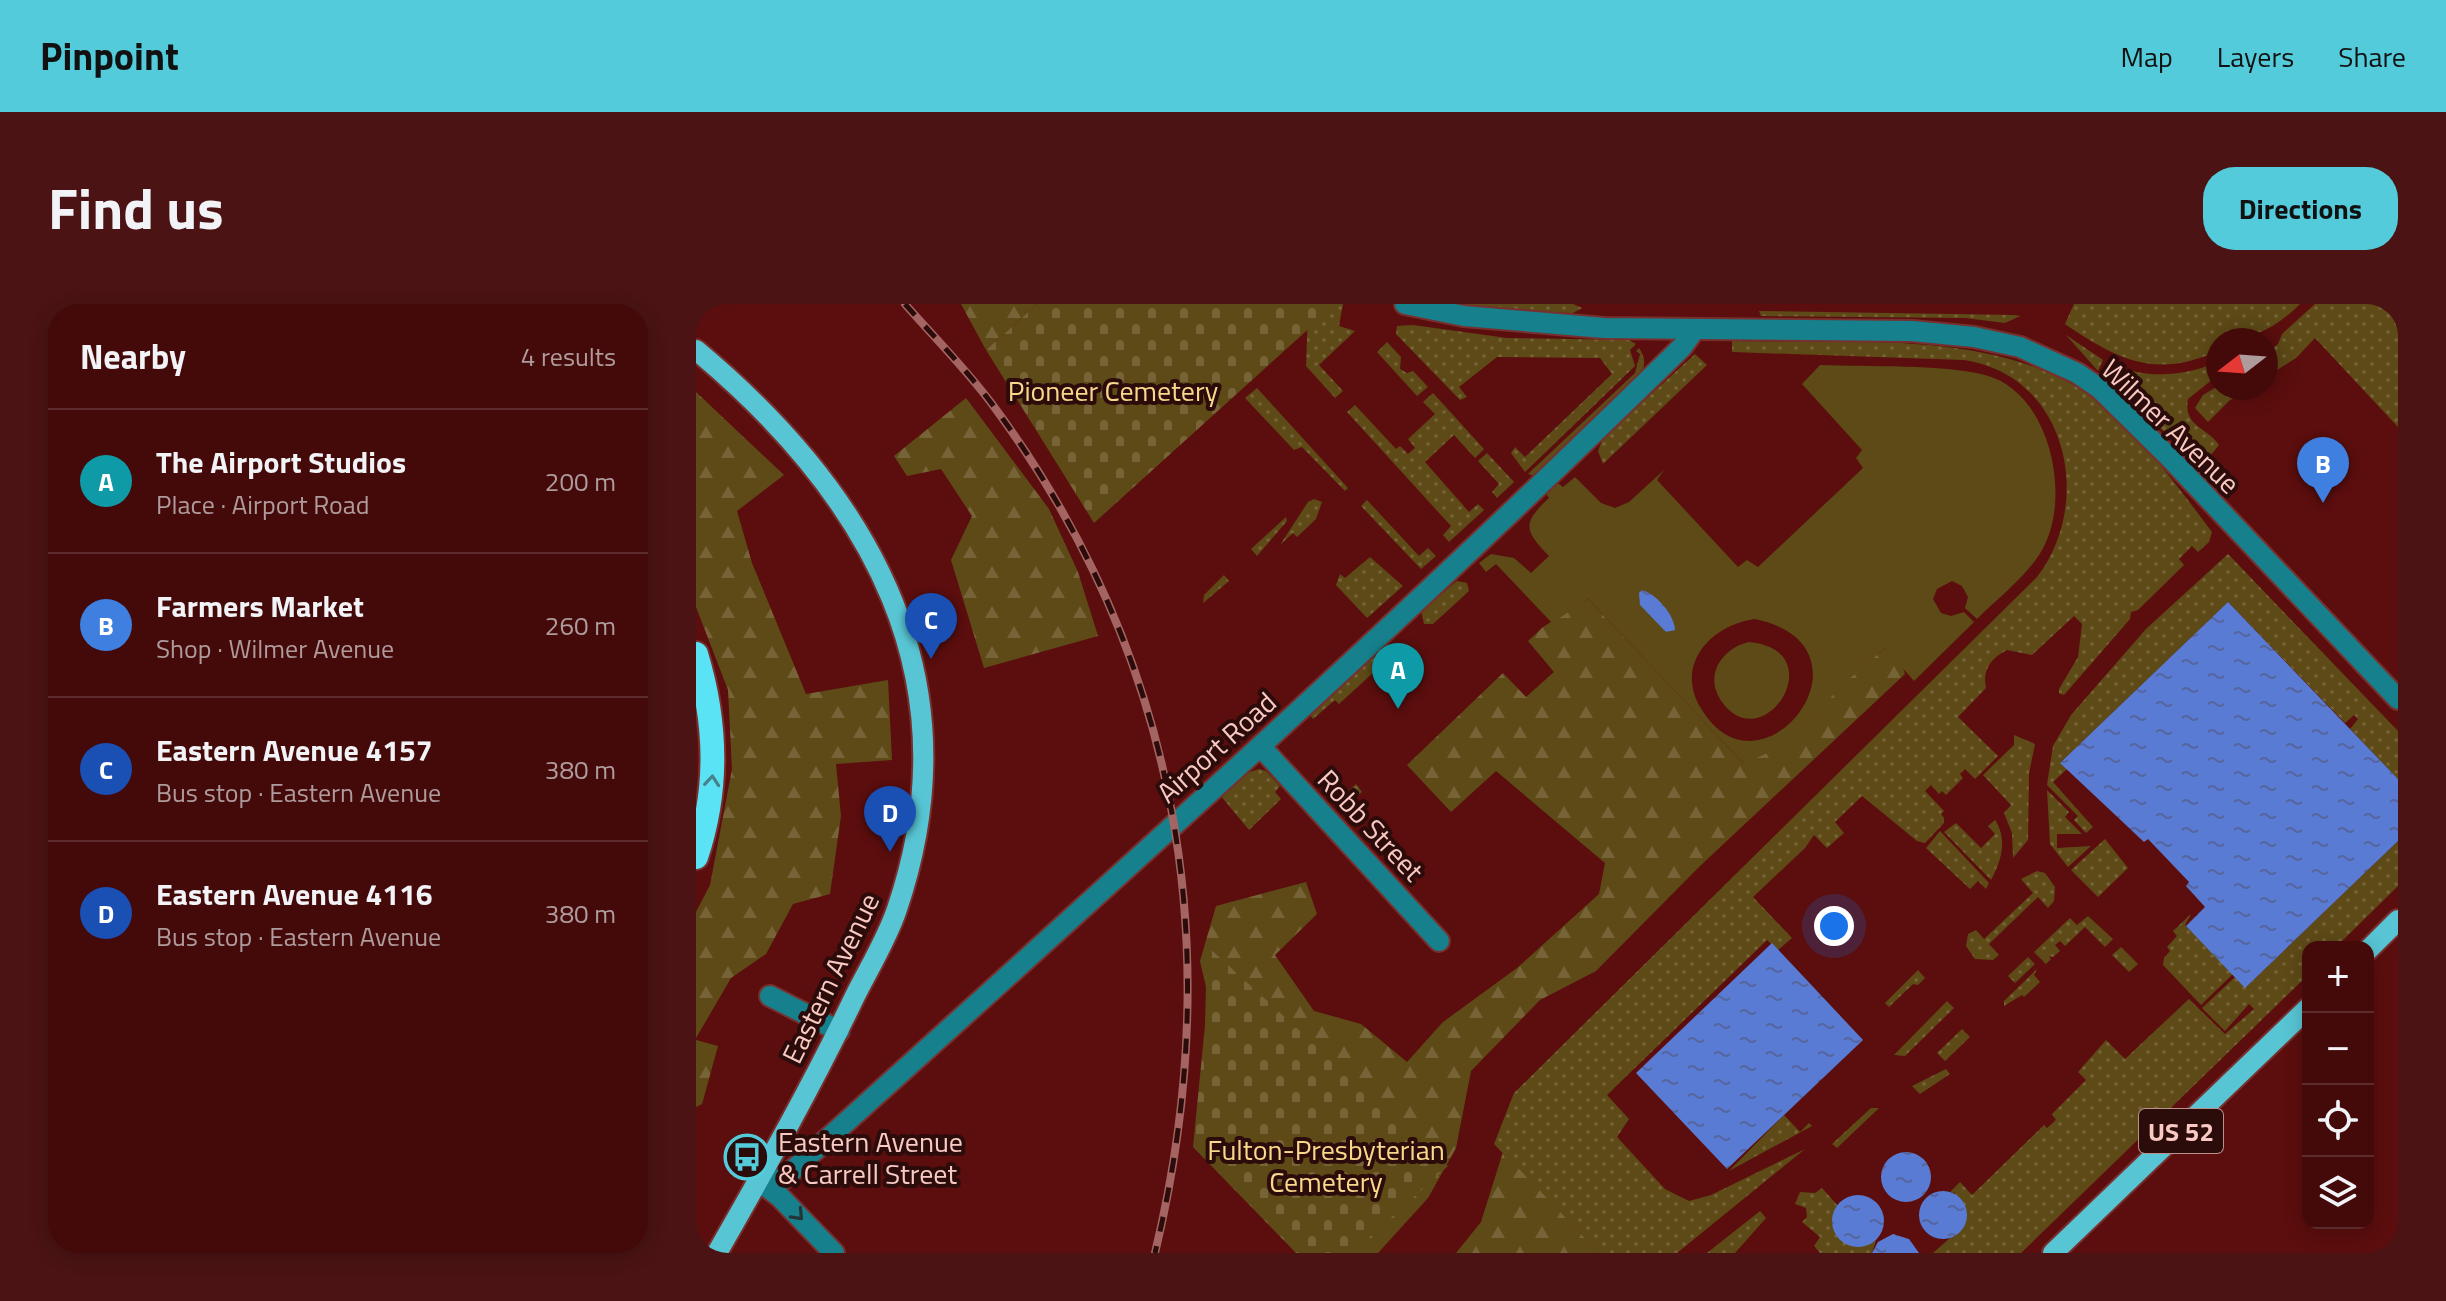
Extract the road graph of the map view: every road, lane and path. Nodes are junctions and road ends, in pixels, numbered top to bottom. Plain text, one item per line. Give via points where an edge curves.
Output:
1 (1405, 304) edge
2 (1695, 329) junction
3 (696, 350) edge
4 (696, 654) edge
5 (2398, 699) edge
6 (1260, 746) junction
7 (696, 857) edge
8 (2398, 920) edge
9 (1439, 941) dead end
10 (2374, 944) edge
11 (770, 996) dead end
12 (2303, 1013) edge
13 (839, 1031) junction
14 (759, 1181) junction
15 (717, 1253) edge
16 (834, 1253) edge
17 (2053, 1253) edge

1 - 2 street, Wilmer Avenue via 1604,328
2 - 5 street, Wilmer Avenue via 1928,332 2020,347 2063,366 2099,388 2171,459
2 - 6 street, Airport Road via 1575,453
3 - 13 main road, Eastern Avenue via 763,411 847,510 896,605 916,679 923,729 922,793 909,868 896,912
7 -> 4 highway via 713,780 713,736
6 - 9 street, Robb Street
6 - 14 street, Airport Road via 783,1179
8 - 10 main road
11 - 13 street
12 - 17 main road, US 52
13 - 14 main road, Eastern Avenue
14 - 15 main road, Eastern Avenue
14 -> 16 street

